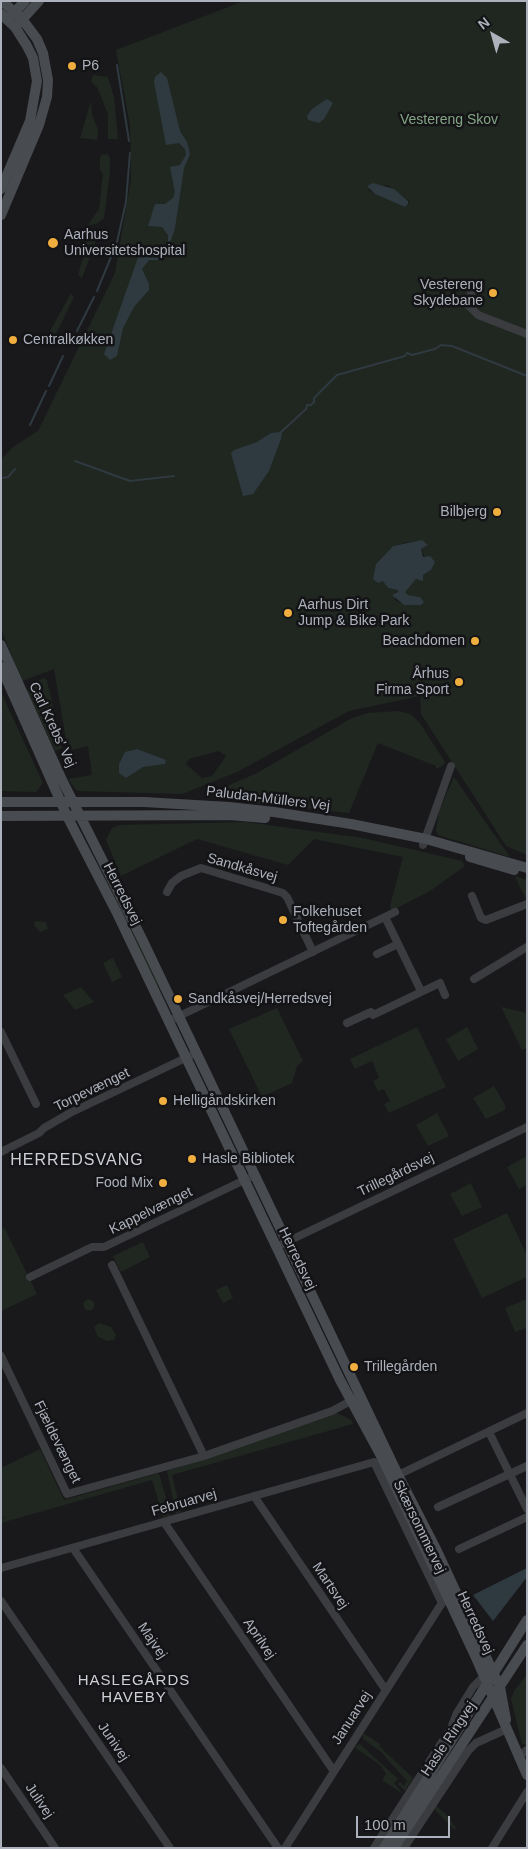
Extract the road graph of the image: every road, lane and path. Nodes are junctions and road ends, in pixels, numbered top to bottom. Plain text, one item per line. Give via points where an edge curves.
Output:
1 (2, 1) edge
2 (26, 1) edge
3 (32, 1) edge
4 (39, 1) edge
5 (1, 7) edge
6 (14, 18) edge
7 (1, 189) edge
8 (1, 215) edge
9 (472, 290) dead end
10 (527, 334) edge
11 (1, 644) edge
12 (1, 667) edge
13 (450, 766) dead end
14 (1, 802) edge
15 (60, 802) junction
16 (74, 802) junction
17 (1, 816) edge
18 (67, 816) junction
19 (80, 816) junction
20 (425, 842) junction
21 (527, 868) edge
22 (527, 874) edge
23 (167, 892) dead end
24 (472, 896) dead end
25 (527, 904) edge
26 (395, 912) dead end
27 (385, 917) junction
28 (398, 944) junction
29 (527, 947) edge
30 (313, 952) junction
31 (377, 954) dead end
32 (474, 980) dead end
33 (421, 991) junction
34 (445, 995) dead end
35 (179, 1016) junction
36 (169, 1021) junction
37 (347, 1023) dead end
38 (1, 1032) edge
39 (196, 1053) junction
40 (186, 1058) junction
41 (36, 1104) dead end
42 (527, 1127) edge
43 (1, 1152) edge
44 (255, 1175) junction
45 (244, 1180) junction
46 (286, 1242) junction
47 (276, 1246) junction
48 (112, 1265) dead end
49 (30, 1277) dead end
50 (1, 1356) edge
51 (360, 1396) junction
52 (351, 1402) junction
53 (527, 1413) edge
54 (489, 1432) junction
55 (204, 1456) junction
56 (374, 1462) joint
57 (527, 1466) edge
58 (510, 1474) junction
59 (398, 1475) junction
60 (254, 1496) junction
61 (438, 1507) dead end
62 (527, 1509) edge
63 (527, 1517) edge
64 (164, 1522) junction
65 (73, 1548) junction
66 (459, 1549) dead end
67 (1, 1568) edge
68 (1, 1601) edge
69 (442, 1603) joint
70 (527, 1620) edge
71 (527, 1645) edge
72 (488, 1678) junction
73 (500, 1687) junction
74 (386, 1689) junction
75 (493, 1698) junction
76 (507, 1729) junction
77 (523, 1754) edge
78 (1, 1768) edge
79 (333, 1770) junction
80 (527, 1775) edge
81 (527, 1792) edge
82 (55, 1848) edge
83 (170, 1848) edge
84 (278, 1848) edge
85 (284, 1848) edge
86 (374, 1848) edge
87 (384, 1848) edge
88 (394, 1848) edge
89 (404, 1848) edge
90 (492, 1848) edge

1 - 6 street
2 - 6 street
3 - 6 street
4 - 6 street
5 - 6 street
6 - 7 street via 32,58 36,90 30,121
6 - 8 street via 37,39 43,52 48,80 47,97 37,132
9 - 10 street via 468,305 478,315
11 - 16 street, Carl Krebs' Vej
12 - 15 street, Carl Krebs' Vej
13 - 20 street
14 - 15 street, Paludan-Müllers Vej
15 - 16 street, Paludan-Müllers Vej
15 - 18 street, Herredsvej
16 - 19 street, Carl Krebs' Vej
16 - 20 street, Paludan-Müllers Vej via 229,807 351,824
17 - 18 street, Paludan-Müllers Vej
18 - 19 street, Paludan-Müllers Vej
18 - 36 street, Herredsvej
19 - 20 street, Paludan-Müllers Vej via 236,815 324,825
19 - 35 street, Herredsvej
20 - 21 street, Paludan-Müllers Vej
20 - 22 street, Paludan-Müllers Vej
23 - 30 street, Sandkåsvej via 181,876 201,868 281,892 287,897
24 - 25 street via 480,916 486,920
26 - 27 street
27 - 28 street
27 - 30 street
28 - 31 street
28 - 33 street
29 - 32 street
30 - 35 street
33 - 34 street via 440,983
33 - 37 street via 373,1015 371,1012
35 - 36 street
35 - 39 street, Herredsvej
36 - 40 street, Herredsvej
38 - 41 street
39 - 40 street, Torpevænget
39 - 44 street, Herredsvej
40 - 43 street, Torpevænget via 70,1114
40 - 45 street, Herredsvej
42 - 46 street, Trillegårdsvej
44 - 45 street, Kappelvænget
44 - 46 street, Herredsvej
45 - 47 street, Herredsvej
45 - 49 street, Kappelvænget via 104,1247 92,1247
46 - 47 street, Trillegårdsvej
46 - 51 street, Herredsvej
47 - 52 street, Herredsvej
48 - 55 street
50 - 55 street, Fjældevænget via 67,1494
51 - 52 street, Fjældevænget
51 - 59 street, Herredsvej
52 - 55 street, Fjældevænget
52 - 72 street, Herredsvej via 379,1452
53 - 54 street
54 - 58 street
54 - 59 street
56 - 60 street, Februarvej
56 - 69 street, Skærsommervej
57 - 58 street
58 - 61 street
58 - 62 street
59 - 72 street, Herredsvej via 437,1550
60 - 64 street, Februarvej
60 - 74 street, Martsvej
63 - 66 street
64 - 65 street, Februarvej
64 - 79 street, Aprilvej
65 - 67 street, Februarvej
65 - 84 street, Majvej
68 - 83 street, Junivej
69 - 74 street, Januarvej
70 - 72 street, Hasle Ringvej
71 - 73 street, Hasle Ringvej
72 - 73 street, Herredsvej
72 - 75 street, Herredsvej
72 - 86 street, Hasle Ringvej via 473,1687 456,1713 451,1728
72 - 87 street, Hasle Ringvej
73 - 75 street, Hasle Ringvej
73 - 76 street, Herredsvej
74 - 79 street, Januarvej
75 - 76 street, Herredsvej
75 - 88 street, Hasle Ringvej
76 - 77 street, Herredsvej
76 - 89 street, Hasle Ringvej via 468,1751
77 - 80 street, Herredsvej
78 - 82 street, Julivej
79 - 85 street, Januarvej
81 - 90 street

